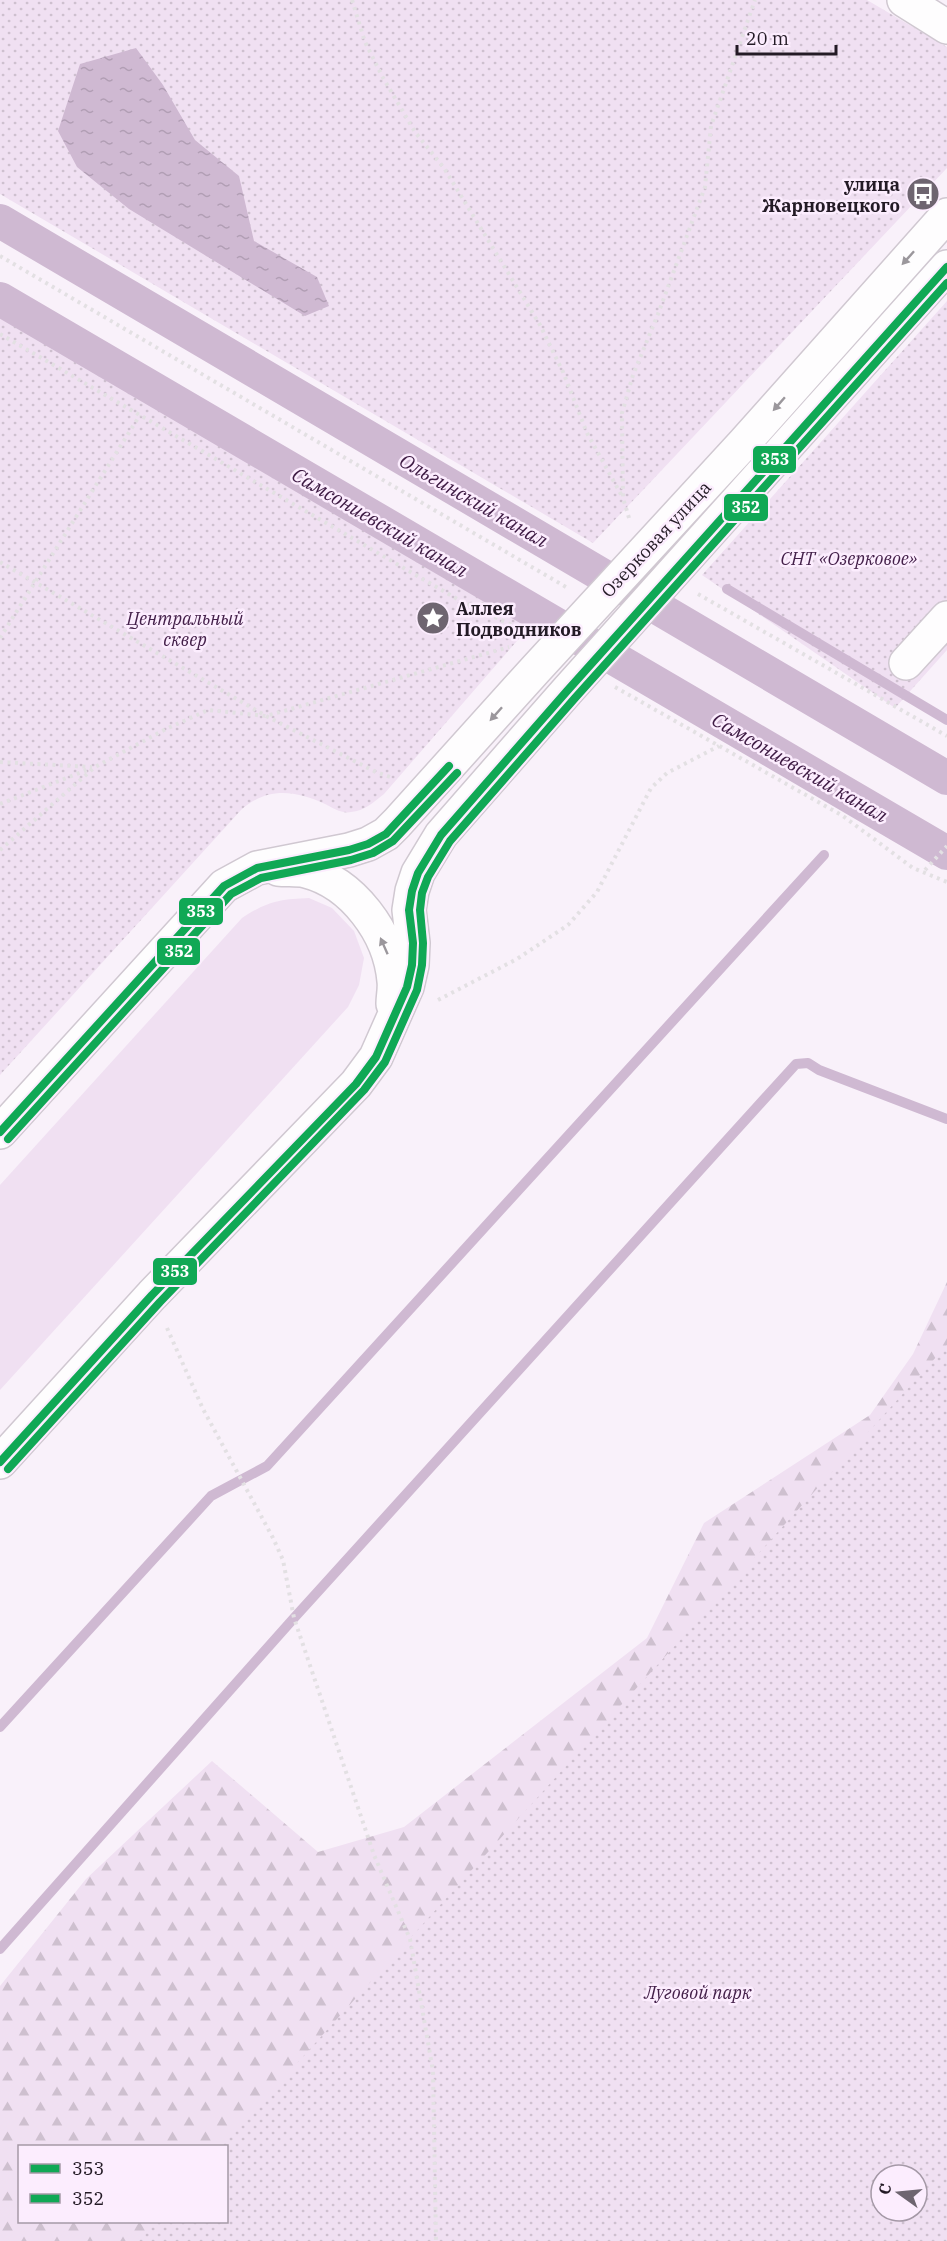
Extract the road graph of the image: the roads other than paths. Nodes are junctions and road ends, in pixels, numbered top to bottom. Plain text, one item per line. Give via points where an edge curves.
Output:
1 (904, 0) edge
2 (947, 27) edge
3 (947, 215) edge
4 (947, 267) edge
5 (947, 618) edge
6 (906, 663) dead end
7 (257, 868) junction
8 (392, 1024) junction
9 (0, 1132) edge
10 (0, 1462) edge

1 - 2 street
3 -> 7 street, Озерковая улица via 744,443 640,538 535,670 386,834 349,850
4 - 8 street, Озерковая улица via 688,580 567,691 441,835 421,866 412,891 412,965
5 - 6 street
8 -> 7 street via 394,980 388,954 365,908 349,893 306,871
7 - 9 street, Озерковая улица via 224,886
8 - 10 street, Озерковая улица via 376,1057 356,1084 152,1295

